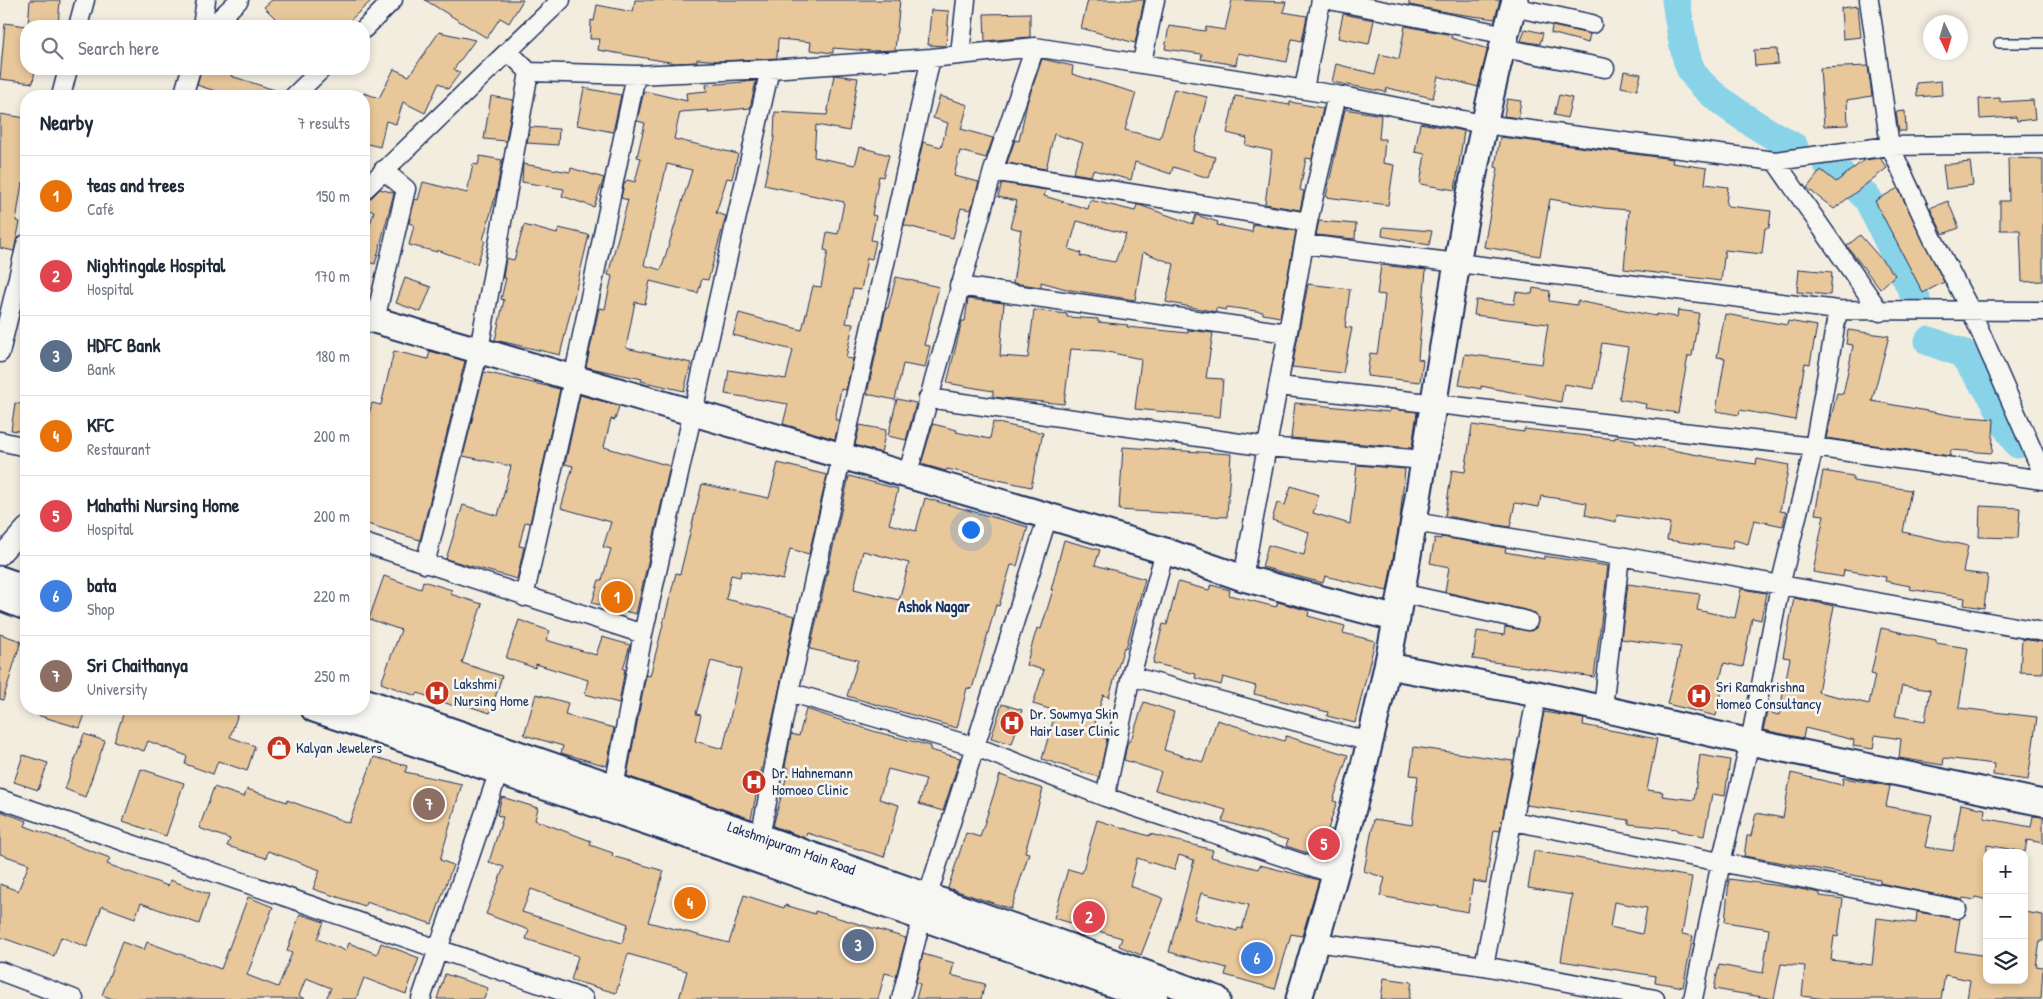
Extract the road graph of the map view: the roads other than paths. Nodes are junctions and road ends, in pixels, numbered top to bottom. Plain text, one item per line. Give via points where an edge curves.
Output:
1 (84, 0) edge
2 (239, 0) edge
3 (393, 0) edge
4 (561, 0) edge
5 (966, 0) edge
6 (1155, 0) edge
7 (1321, 0) edge
8 (1329, 0) edge
9 (1869, 0) edge
10 (202, 1) edge
11 (1514, 3) edge
12 (79, 20) edge
13 (202, 20) edge
14 (218, 20) edge
15 (370, 22) edge
16 (1592, 24) dead end
17 (1505, 41) junction
18 (1999, 43) dead end
19 (2043, 43) edge
20 (1035, 46) junction
21 (509, 52) junction
22 (960, 54) junction
23 (932, 58) junction
24 (1142, 62) junction
25 (1605, 68) dead end
26 (770, 69) junction
27 (530, 72) junction
28 (67, 75) edge
29 (189, 75) edge
30 (316, 75) edge
31 (636, 75) junction
32 (1304, 89) junction
33 (63, 90) edge
34 (185, 90) edge
35 (300, 90) edge
36 (1337, 95) junction
37 (1482, 124) junction
38 (2043, 144) edge
39 (1890, 146) junction
40 (1775, 161) junction
41 (383, 170) junction
42 (993, 171) junction
43 (370, 184) edge
44 (1308, 222) junction
45 (1304, 244) junction
46 (1457, 262) junction
47 (20, 269) edge
48 (959, 286) junction
49 (1838, 310) junction
50 (2043, 311) edge
51 (1880, 312) junction
52 (1972, 313) junction
53 (370, 315) edge
54 (370, 319) edge
55 (1287, 333) junction
56 (479, 350) junction
57 (0, 353) edge
58 (573, 379) junction
59 (1279, 386) junction
60 (928, 398) junction
61 (1434, 404) junction
62 (692, 412) junction
63 (0, 441) edge
64 (20, 446) edge
65 (1268, 447) junction
66 (1814, 447) junction
67 (842, 458) junction
68 (1425, 460) junction
69 (2043, 474) edge
70 (907, 476) junction
71 (2043, 480) edge
72 (1048, 516) junction
73 (1414, 522) junction
74 (20, 534) edge
75 (370, 545) edge
76 (1164, 551) junction
77 (0, 556) edge
78 (1620, 556) junction
79 (425, 564) junction
80 (1243, 578) junction
81 (0, 579) edge
82 (20, 586) edge
83 (1780, 586) junction
84 (1402, 593) junction
85 (524, 596) junction
86 (0, 597) edge
87 (20, 604) edge
88 (1397, 619) junction
89 (1528, 621) dead end
90 (2043, 632) edge
91 (644, 634) junction
92 (1388, 666) junction
93 (1131, 676) junction
94 (789, 692) junction
95 (1537, 694) junction
96 (370, 704) edge
97 (1602, 708) junction
98 (332, 715) edge
99 (1370, 742) junction
100 (1750, 742) junction
101 (976, 747) junction
102 (499, 771) junction
103 (614, 787) junction
104 (1105, 797) junction
105 (0, 799) edge
106 (2043, 803) edge
107 (1513, 821) junction
108 (760, 837) junction
109 (1721, 862) junction
110 (1337, 875) junction
111 (924, 908) junction
112 (1957, 909) dead end
113 (1316, 942) junction
114 (437, 949) junction
115 (1484, 966) junction
116 (0, 971) edge
117 (74, 999) edge
118 (421, 999) edge
119 (584, 999) edge
120 (901, 999) edge
121 (1155, 999) edge
122 (1217, 999) edge
123 (1299, 999) edge
124 (1655, 999) edge
125 (1693, 999) edge

1 - 12 street
2 - 14 street
3 - 15 street
4 - 21 street
5 - 22 street
6 - 24 street
7 - 32 street
8 - 17 street
9 - 39 street
10 - 13 street
11 - 16 street
11 - 17 street
17 - 25 street
17 - 37 street
18 - 19 lane
20 - 22 street
20 - 24 street
20 - 42 street
21 - 27 street
21 - 41 street
22 - 23 street
23 - 26 street
23 - 67 street
24 - 32 street
26 - 31 street
26 - 62 street
27 - 31 street
27 - 56 street
28 - 33 street
29 - 34 street
30 - 35 street
31 - 58 street
32 - 36 street
36 - 37 street
36 - 44 street
37 - 40 street
37 - 46 street
38 - 39 street
39 - 40 street
39 - 52 street
40 - 51 street
41 - 43 street
41 - 53 street via 406,189
42 - 44 street
42 - 48 street
44 - 45 street
45 - 46 street
45 - 55 street
46 - 49 street
46 - 61 street
47 - 57 street
48 - 55 street
48 - 60 street
49 - 51 street
49 - 66 street
50 - 52 street
51 - 52 street
52 - 69 street
54 - 56 street
55 - 59 street
56 - 58 street
56 - 79 street
58 - 62 street
58 - 85 street
59 - 61 street
59 - 65 street
60 - 65 street
60 - 70 street
61 - 66 street
61 - 68 street
62 - 67 street
62 - 91 street
63 - 64 street
65 - 68 street
65 - 80 street
66 - 71 street
66 - 83 street
67 - 70 street
67 - 94 street
68 - 73 street
70 - 72 street
72 - 76 street
72 - 101 street
73 - 78 street
73 - 84 street
74 - 77 street
75 - 79 street
76 - 80 street
76 - 93 street
78 - 83 street
78 - 97 street
79 - 85 street
80 - 88 street
81 - 82 street
83 - 90 street
83 - 100 street
84 - 88 street
84 - 89 street
85 - 91 street
86 - 87 street
88 - 92 street
91 - 103 street
92 - 95 street
92 - 99 street
93 - 99 street
93 - 104 street
94 - 101 street
94 - 108 street
95 - 97 street
95 - 107 street
96 - 103 street, Lakshmipuram Main Road
97 - 100 street
98 - 102 street, Lakshmipuram Main Road
99 - 110 street
100 - 106 street
100 - 109 street
101 - 104 street
101 - 111 street
102 - 111 street, Lakshmipuram Main Road
102 - 114 street
103 - 108 street, Lakshmipuram Main Road
104 - 110 street
105 - 114 street
107 - 109 street
107 - 115 street
108 - 111 street, Lakshmipuram Main Road
109 - 112 street
109 - 125 street
110 - 113 street
111 - 120 street
111 - 121 street, Lakshmipuram Main Road
111 - 122 street, Lakshmipuram Main Road
113 - 115 street
113 - 123 street
114 - 118 street
114 - 119 street
115 - 124 street
116 - 117 street

